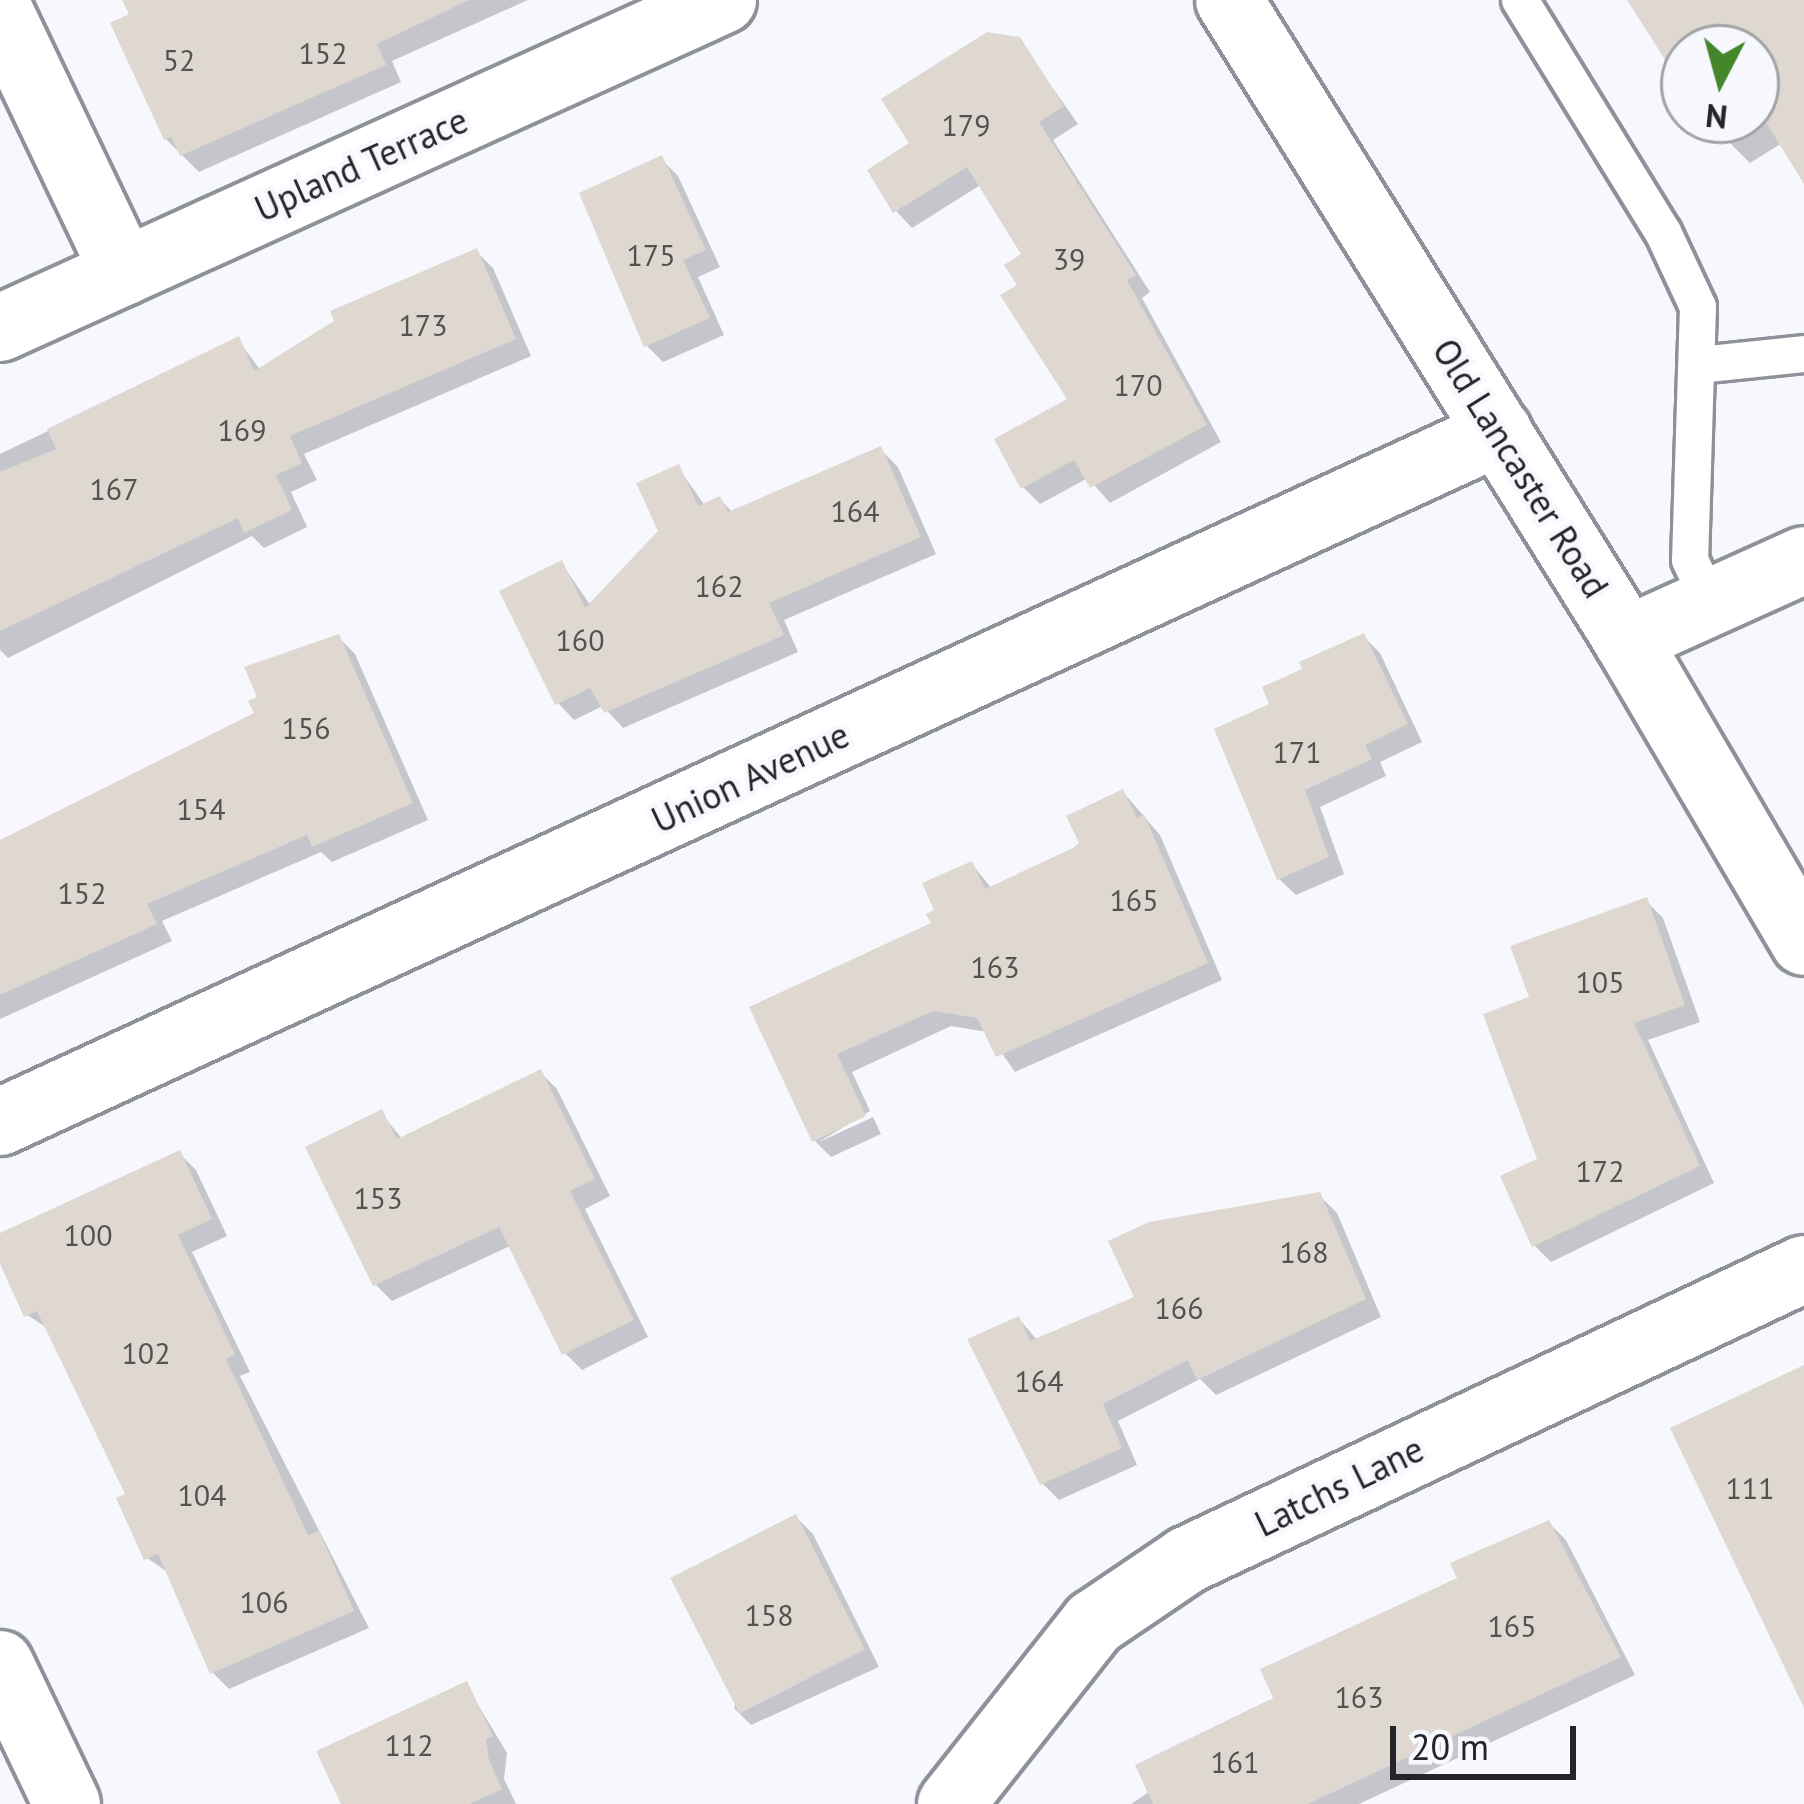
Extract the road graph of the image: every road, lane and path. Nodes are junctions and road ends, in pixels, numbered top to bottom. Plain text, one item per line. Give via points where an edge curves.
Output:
1 (723, 0) edge
2 (1229, 0) edge
3 (1520, 0) edge
4 (0, 12) edge
5 (124, 272) junction
6 (0, 328) edge
7 (1804, 354) edge
8 (1699, 365) junction
9 (1499, 432) junction
10 (1804, 560) edge
11 (1710, 602) junction
12 (1627, 640) junction
13 (1804, 942) edge
14 (0, 1122) edge
15 (1804, 1269) edge
16 (0, 1664) edge
17 (67, 1804) edge
18 (951, 1804) edge

1 - 5 street, Upland Terrace
2 - 9 street, Old Lancaster Road
3 - 8 lane via 1663,232 1698,307
4 - 5 street
5 - 6 street, Upland Terrace
7 - 8 lane
8 - 11 lane via 1690,560
9 - 12 street, Old Lancaster Road
9 - 14 street, Union Avenue
10 - 11 street
11 - 12 street
12 - 13 street, Old Lancaster Road
15 - 18 street, Latchs Lane via 1187,1560 1094,1623
16 - 17 street

